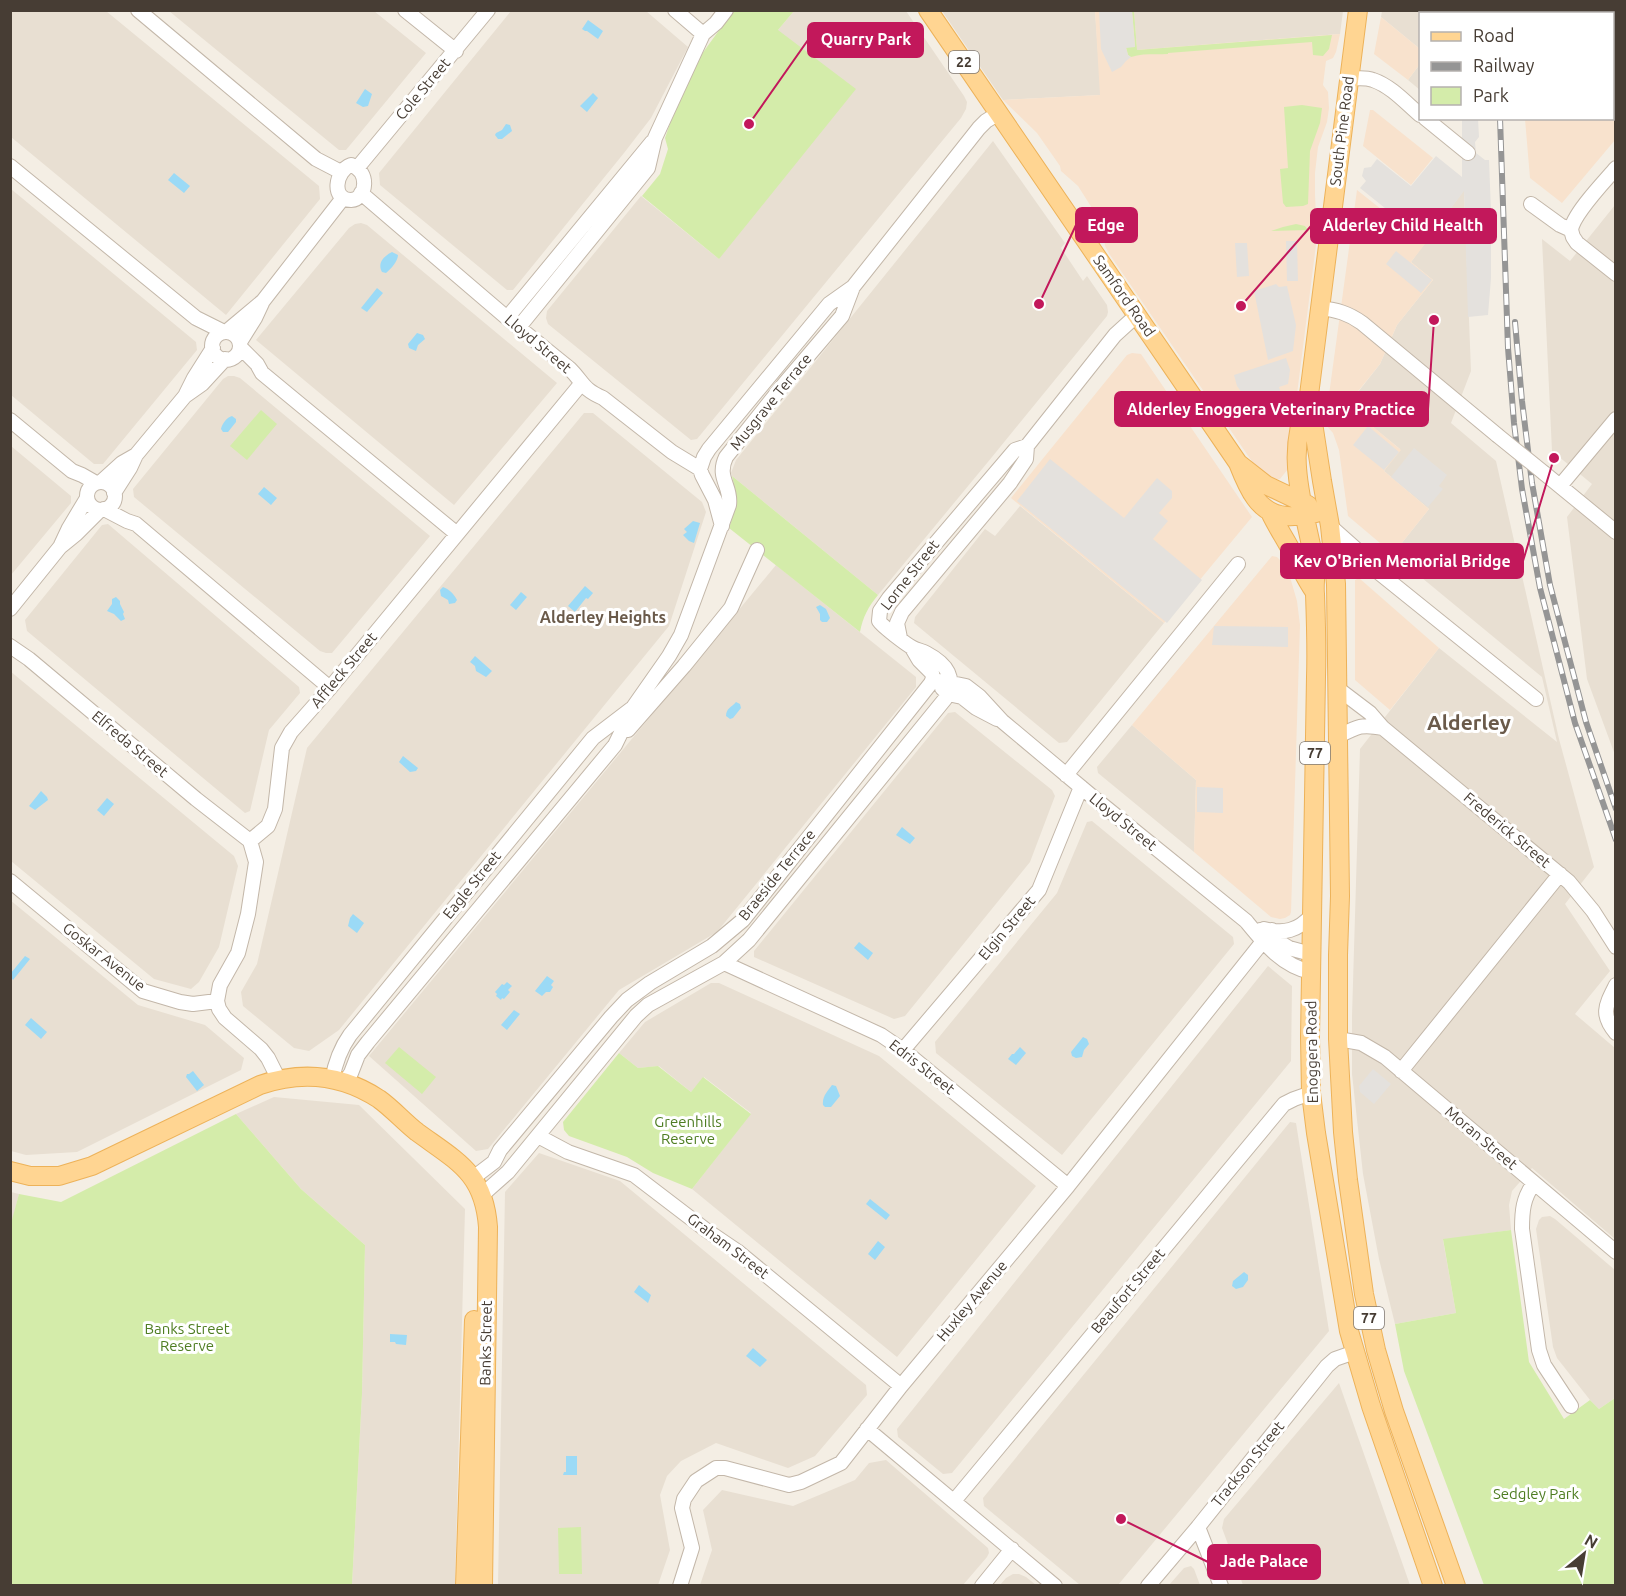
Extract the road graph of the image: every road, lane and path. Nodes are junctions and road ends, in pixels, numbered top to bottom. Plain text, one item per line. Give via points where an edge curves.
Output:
1 (138, 10) edge
2 (405, 10) edge
3 (488, 10) edge
4 (675, 10) edge
5 (726, 10) edge
6 (928, 10) edge
7 (1358, 10) edge
8 (703, 34) junction
9 (456, 51) junction
10 (1348, 79) junction
11 (999, 113) junction
12 (1419, 114) edge
13 (1427, 120) edge
14 (655, 138) junction
15 (1468, 153) dead end
16 (10, 166) edge
17 (358, 167) junction
18 (1616, 168) edge
19 (341, 172) junction
20 (361, 193) junction
21 (344, 198) junction
22 (1531, 204) dead end
23 (1571, 230) junction
24 (1616, 274) edge
25 (853, 286) junction
26 (263, 301) junction
27 (1320, 308) junction
28 (1137, 315) junction
29 (196, 318) junction
30 (507, 318) junction
31 (519, 327) junction
32 (225, 332) junction
33 (240, 344) junction
34 (213, 346) junction
35 (227, 359) junction
36 (262, 374) junction
37 (581, 384) junction
38 (1309, 395) junction
39 (185, 396) junction
40 (1616, 419) edge
41 (10, 420) edge
42 (1028, 446) junction
43 (136, 455) junction
44 (1238, 463) junction
45 (700, 469) junction
46 (1560, 486) junction
47 (93, 489) junction
48 (115, 495) junction
49 (102, 509) junction
50 (1300, 511) junction
51 (1270, 512) junction
52 (1328, 514) junction
53 (136, 524) junction
54 (722, 526) junction
55 (1279, 531) junction
56 (1616, 532) edge
57 (457, 534) junction
58 (60, 546) junction
59 (757, 550) dead end
60 (1367, 563) junction
61 (1239, 564) dead end
62 (1334, 572) junction
63 (1314, 591) junction
64 (10, 609) edge
65 (900, 638) junction
66 (10, 646) edge
67 (934, 670) junction
68 (330, 688) junction
69 (949, 688) junction
70 (1337, 688) junction
71 (1536, 699) dead end
72 (634, 706) junction
73 (1383, 728) junction
74 (1339, 736) junction
75 (615, 745) junction
76 (1066, 775) junction
77 (1081, 787) junction
78 (250, 841) junction
79 (1560, 874) junction
80 (10, 881) edge
81 (1312, 915) junction
82 (1268, 936) junction
83 (1616, 947) edge
84 (1311, 954) junction
85 (1338, 956) junction
86 (724, 963) junction
87 (1311, 972) junction
88 (1616, 985) edge
89 (217, 1001) junction
90 (354, 1030) junction
91 (1616, 1033) edge
92 (1310, 1037) junction
93 (1338, 1039) junction
94 (368, 1042) junction
95 (903, 1050) junction
96 (1401, 1071) junction
97 (278, 1078) junction
98 (338, 1081) junction
99 (1311, 1094) junction
100 (538, 1136) junction
101 (503, 1147) junction
102 (519, 1160) junction
103 (10, 1171) edge
104 (1534, 1183) junction
105 (1068, 1186) junction
106 (475, 1188) junction
107 (1616, 1252) edge
108 (1355, 1352) junction
109 (901, 1386) junction
110 (1570, 1406) dead end
111 (867, 1429) junction
112 (954, 1501) junction
113 (1198, 1527) junction
114 (1012, 1550) junction
115 (465, 1586) edge
116 (483, 1586) edge
117 (680, 1586) edge
118 (982, 1586) edge
119 (1055, 1586) edge
120 (1148, 1586) edge
121 (1221, 1586) edge
122 (1433, 1586) edge
123 (1456, 1586) edge

1 - 19 street via 316,159
2 - 9 street
3 - 9 street, Cole Street
4 - 8 street
5 - 8 street
6 - 11 main road, Samford Road / 22
7 - 10 main road, South Pine Road
8 - 14 street
9 - 17 street, Cole Street
10 - 12 street via 1374,80
10 - 27 main road, South Pine Road
11 - 25 street, Musgrave Terrace via 979,128
11 - 28 main road, Samford Road / 22
13 - 15 street
14 - 30 street
14 - 31 street via 648,168
16 - 29 street
17 - 19 street via 351,165
17 - 20 street via 364,182
18 - 23 street via 1578,213
19 - 21 street via 338,189
20 - 21 street via 350,200
20 - 30 street, Lloyd Street
21 - 26 street
22 - 23 street
23 - 24 street via 1578,243
25 - 45 street, Musgrave Terrace via 829,304 709,449
25 - 54 street, Musgrave Terrace via 842,316 726,457 722,474 730,501
26 - 32 street
26 - 33 street
27 - 38 main road, South Pine Road
27 - 46 street, bridge via 1339,310 1356,319
28 - 42 street, Lorne Street via 1115,335
28 - 44 main road, Samford Road / 22
29 - 32 street
29 - 34 street
30 - 31 street, Lloyd Street
31 - 37 street, Lloyd Street via 570,369
32 - 33 street via 235,335
32 - 34 street via 217,335
33 - 35 street via 237,354
33 - 36 street
34 - 35 street via 217,356
34 - 39 street
35 - 36 street
35 - 39 street
36 - 57 street
37 - 45 street, Lloyd Street
37 - 57 street, Affleck Street
38 - 50 main road, South Pine Road via 1296,454
38 - 52 main road, South Pine Road
39 - 43 street
40 - 46 street
41 - 47 street via 82,475
42 - 65 street, Lorne Street via 1026,459 1010,483 899,617
42 - 65 street, Lorne Street via 1015,450 993,474 883,606 880,624
43 - 47 street
43 - 48 street
44 - 50 main road, Samford Road / 22
44 - 51 main road, Samford Road / 22 via 1246,484
45 - 54 street
46 - 56 street
47 - 48 street via 110,485
47 - 49 street via 92,507
47 - 58 street
48 - 49 street via 111,505
48 - 53 street
49 - 53 street
49 - 58 street
50 - 51 main road, Samford Road / 22 via 1280,515
50 - 52 main road, Samford Road / 22 via 1316,506
50 - 55 main road
50 - 63 main road, Enoggera Road / 77 via 1314,562
51 - 55 main road
52 - 60 street
52 - 62 main road, Enoggera Road / 77
53 - 68 street
54 - 72 street, Eagle Street via 681,635
55 - 63 main road
57 - 68 street, Affleck Street
58 - 64 street
59 - 75 street, Eagle Street via 731,608
60 - 62 street via 1350,561
60 - 71 street
61 - 76 street
62 - 70 main road, Enoggera Road / 77
63 - 81 main road, Enoggera Road / 77 via 1317,656
65 - 67 street
66 - 78 street, Elfreda Street via 30,658
67 - 69 street via 948,672
67 - 101 street, Braeside Terrace via 920,698 743,920 712,946 627,1000
68 - 78 street, Affleck Street via 282,748 275,808 268,826
69 - 76 street, Lloyd Street via 969,688
69 - 86 street, Braeside Terrace via 749,940
70 - 73 street, Frederick Street
70 - 74 main road, Enoggera Road / 77
72 - 75 street, Eagle Street
72 - 90 street, Eagle Street via 593,738
73 - 74 street via 1368,725
73 - 79 street, Frederick Street
74 - 85 main road, Enoggera Road / 77
75 - 94 street, Eagle Street
76 - 77 street, Lloyd Street
77 - 82 street, Lloyd Street
77 - 95 street, Elgin Street via 1039,890
78 - 89 street via 256,862 248,914 238,953 220,985
79 - 83 street, Frederick Street via 1586,901
79 - 96 street
80 - 89 street, Goskar Avenue via 143,991 193,1004
81 - 82 street, Lloyd Street via 1294,930
81 - 84 main road, Enoggera Road / 77
82 - 84 street
82 - 87 street, Lloyd Street via 1275,953 1290,965
82 - 105 street, Huxley Avenue
84 - 85 main road
84 - 87 main road, Enoggera Road / 77
85 - 87 main road via 1322,969
85 - 93 main road, Enoggera Road / 77
86 - 95 street, Edris Street via 882,1035
86 - 100 street, Braeside Terrace via 648,1005 636,1016
87 - 92 main road, Enoggera Road / 77
88 - 91 street via 1605,1011
89 - 97 street via 225,1018 261,1049
90 - 94 street via 355,1041
90 - 98 street, Eagle Street via 334,1068
92 - 93 main road
92 - 99 main road, Enoggera Road / 77
93 - 96 street, Moran Street via 1369,1047
93 - 123 main road, Enoggera Road / 77 via 1348,1180 1371,1327 1394,1411
94 - 98 street, Eagle Street via 351,1073
95 - 105 street, Edris Street
96 - 104 street, Moran Street
97 - 98 main road, Banks Street via 316,1076
97 - 103 main road, Banks Street via 92,1166 59,1176
98 - 106 main road, Banks Street via 381,1101 456,1161
99 - 108 main road, Enoggera Road / 77
99 - 112 street, Beaufort Street via 1284,1104
100 - 102 street, Braeside Terrace
100 - 109 street, Graham Street via 568,1152 634,1175 737,1251
101 - 102 street via 506,1161
101 - 106 street, Braeside Terrace
102 - 106 street, Braeside Terrace via 507,1174
104 - 107 street, Moran Street
104 - 110 street via 1524,1201 1522,1229 1539,1350
105 - 109 street, Huxley Avenue
106 - 115 main road, Banks Street via 478,1227
106 - 116 main road, Banks Street via 486,1210 488,1227
108 - 113 street, Trackson Street via 1327,1366
108 - 122 main road, Enoggera Road / 77
109 - 111 street, Huxley Avenue
111 - 112 street
111 - 117 street, Huxley Avenue via 842,1463 801,1482 789,1485 725,1468 716,1468 696,1481 682,1508 692,1548
112 - 114 street
113 - 120 street, Trackson Street
113 - 121 street
114 - 118 street
114 - 119 street

